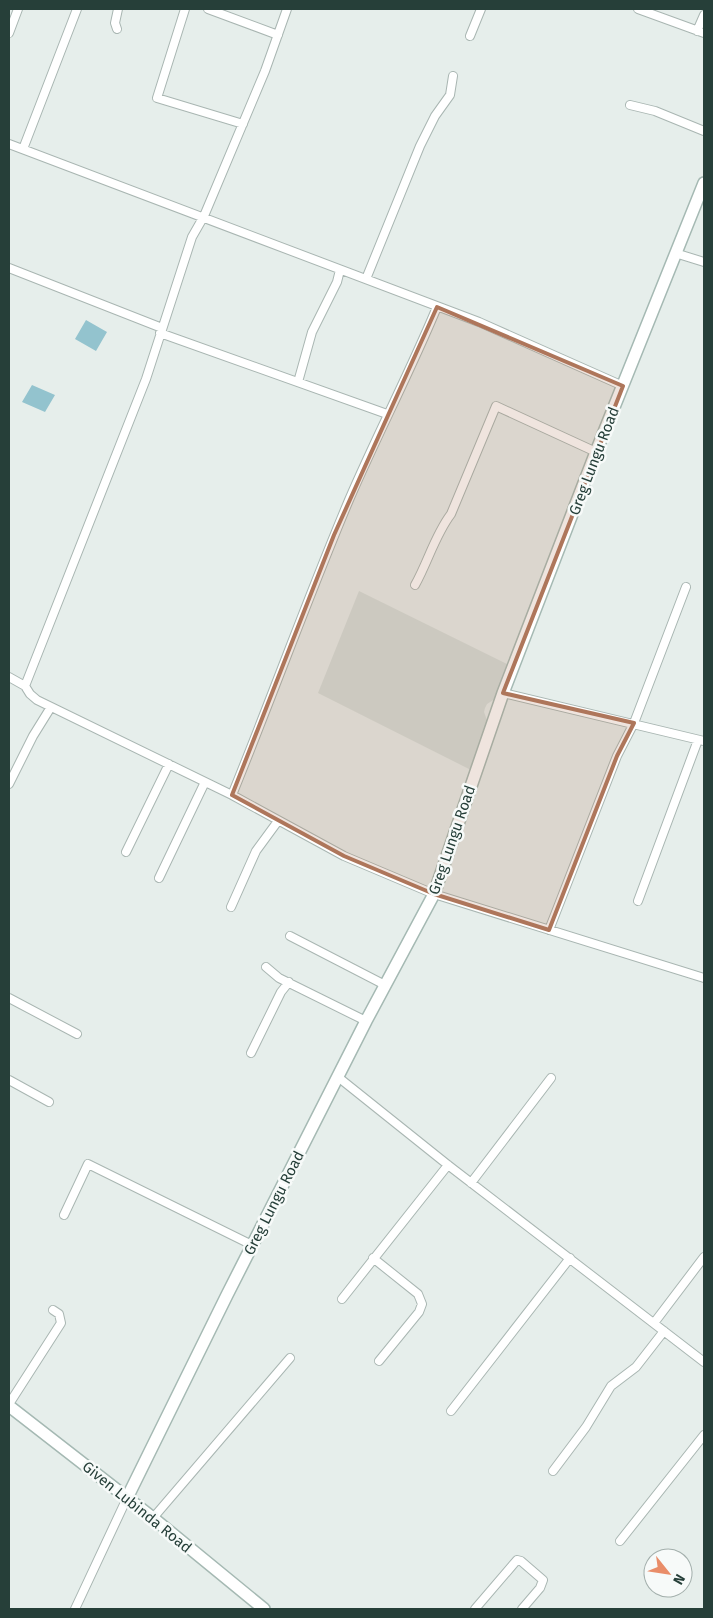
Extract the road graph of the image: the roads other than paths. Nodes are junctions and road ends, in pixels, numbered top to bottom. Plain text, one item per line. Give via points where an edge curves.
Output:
1 (18, 9) edge
2 (77, 9) edge
3 (118, 9) edge
4 (185, 9) edge
5 (208, 9) edge
6 (287, 9) edge
7 (481, 9) edge
8 (638, 9) edge
9 (704, 15) edge
10 (117, 29) dead end
11 (701, 32) edge
12 (9, 33) edge
13 (278, 35) junction
14 (470, 36) dead end
15 (453, 76) dead end
16 (630, 105) dead end
17 (243, 124) junction
18 (704, 131) edge
19 (9, 144) edge
20 (23, 149) junction
21 (704, 183) edge
22 (204, 216) junction
23 (675, 253) junction
24 (704, 262) edge
25 (9, 268) edge
26 (340, 270) junction
27 (366, 279) junction
28 (436, 307) junction
29 (161, 330) junction
30 (298, 382) junction
31 (623, 386) junction
32 (387, 414) junction
33 (596, 452) junction
34 (415, 585) dead end
35 (686, 588) dead end
36 (9, 677) edge
37 (25, 686) junction
38 (504, 693) junction
39 (51, 707) junction
40 (634, 723) junction
41 (701, 740) edge
42 (169, 764) junction
43 (205, 782) junction
44 (9, 784) edge
45 (232, 795) junction
46 (278, 821) junction
47 (126, 852) dead end
48 (159, 878) dead end
49 (434, 894) junction
50 (638, 901) dead end
51 (231, 907) dead end
52 (549, 930) junction
53 (290, 936) dead end
54 (266, 967) dead end
55 (704, 978) edge
56 (289, 982) junction
57 (385, 985) junction
58 (9, 998) edge
59 (366, 1022) junction
60 (77, 1034) dead end
61 (251, 1053) dead end
62 (338, 1077) junction
63 (552, 1078) dead end
64 (9, 1080) edge
65 (49, 1102) dead end
66 (448, 1165) junction
67 (471, 1183) junction
68 (64, 1215) dead end
69 (252, 1245) junction
70 (704, 1257) edge
71 (373, 1258) junction
72 (570, 1258) junction
73 (342, 1299) dead end
74 (53, 1310) dead end
75 (654, 1323) junction
76 (664, 1331) junction
77 (290, 1358) dead end
78 (379, 1361) dead end
79 (704, 1362) edge
80 (9, 1405) edge
81 (451, 1411) dead end
82 (704, 1435) edge
83 (552, 1471) dead end
84 (127, 1498) junction
85 (153, 1518) junction
86 (620, 1541) dead end
87 (75, 1609) edge
88 (264, 1609) edge
89 (475, 1609) edge
90 (522, 1609) edge

1 - 12 street
2 - 20 street
3 - 10 street via 114,23
4 - 17 street via 157,98
5 - 13 street
6 - 13 street
7 - 14 street
8 - 11 street
9 - 11 street
13 - 17 street
15 - 27 street via 450,95 420,146
16 - 18 street via 655,111
17 - 22 street
19 - 20 street
20 - 22 street
21 - 23 street, Greg Lungu Road
22 - 26 street
22 - 29 street via 192,237
23 - 24 street
23 - 31 street, Greg Lungu Road
25 - 29 street
26 - 27 street
26 - 30 street via 312,332
27 - 28 street
28 - 31 street via 478,322
28 - 32 street via 418,354
29 - 30 street
29 - 37 street via 146,379
30 - 32 street
31 - 33 street, Greg Lungu Road
32 - 45 street via 334,535
33 - 34 street via 496,406 451,514
33 - 38 street, Greg Lungu Road
35 - 40 street
36 - 37 street
37 - 39 street via 30,694
38 - 40 street
38 - 49 street, Greg Lungu Road
39 - 42 street
39 - 44 street
40 - 41 street
40 - 52 street via 617,756
41 - 50 street
42 - 43 street
42 - 47 street
43 - 45 street
43 - 48 street
45 - 46 street
46 - 49 street via 344,856
46 - 51 street via 256,851
49 - 52 street
49 - 57 street, Greg Lungu Road
52 - 55 street
53 - 57 street
54 - 56 street
56 - 59 street
56 - 61 street via 280,992
57 - 59 street, Greg Lungu Road
58 - 60 street
59 - 62 street, Greg Lungu Road
62 - 66 street
62 - 69 street, Greg Lungu Road
63 - 67 street
64 - 65 street
66 - 67 street
66 - 71 street
67 - 72 street
68 - 69 street via 88,1164
69 - 84 street, Greg Lungu Road
70 - 75 street
71 - 73 street
71 - 78 street via 418,1294 422,1304
72 - 75 street
72 - 81 street
74 - 80 street via 59,1314 61,1323
75 - 76 street
76 - 79 street
76 - 83 street via 636,1367 611,1386 586,1427
77 - 85 street
80 - 84 street, Given Lubinda Road
82 - 86 street
84 - 85 street, Given Lubinda Road
84 - 87 street
85 - 88 street, Given Lubinda Road
89 - 90 street via 516,1560 522,1561 542,1580 540,1588

